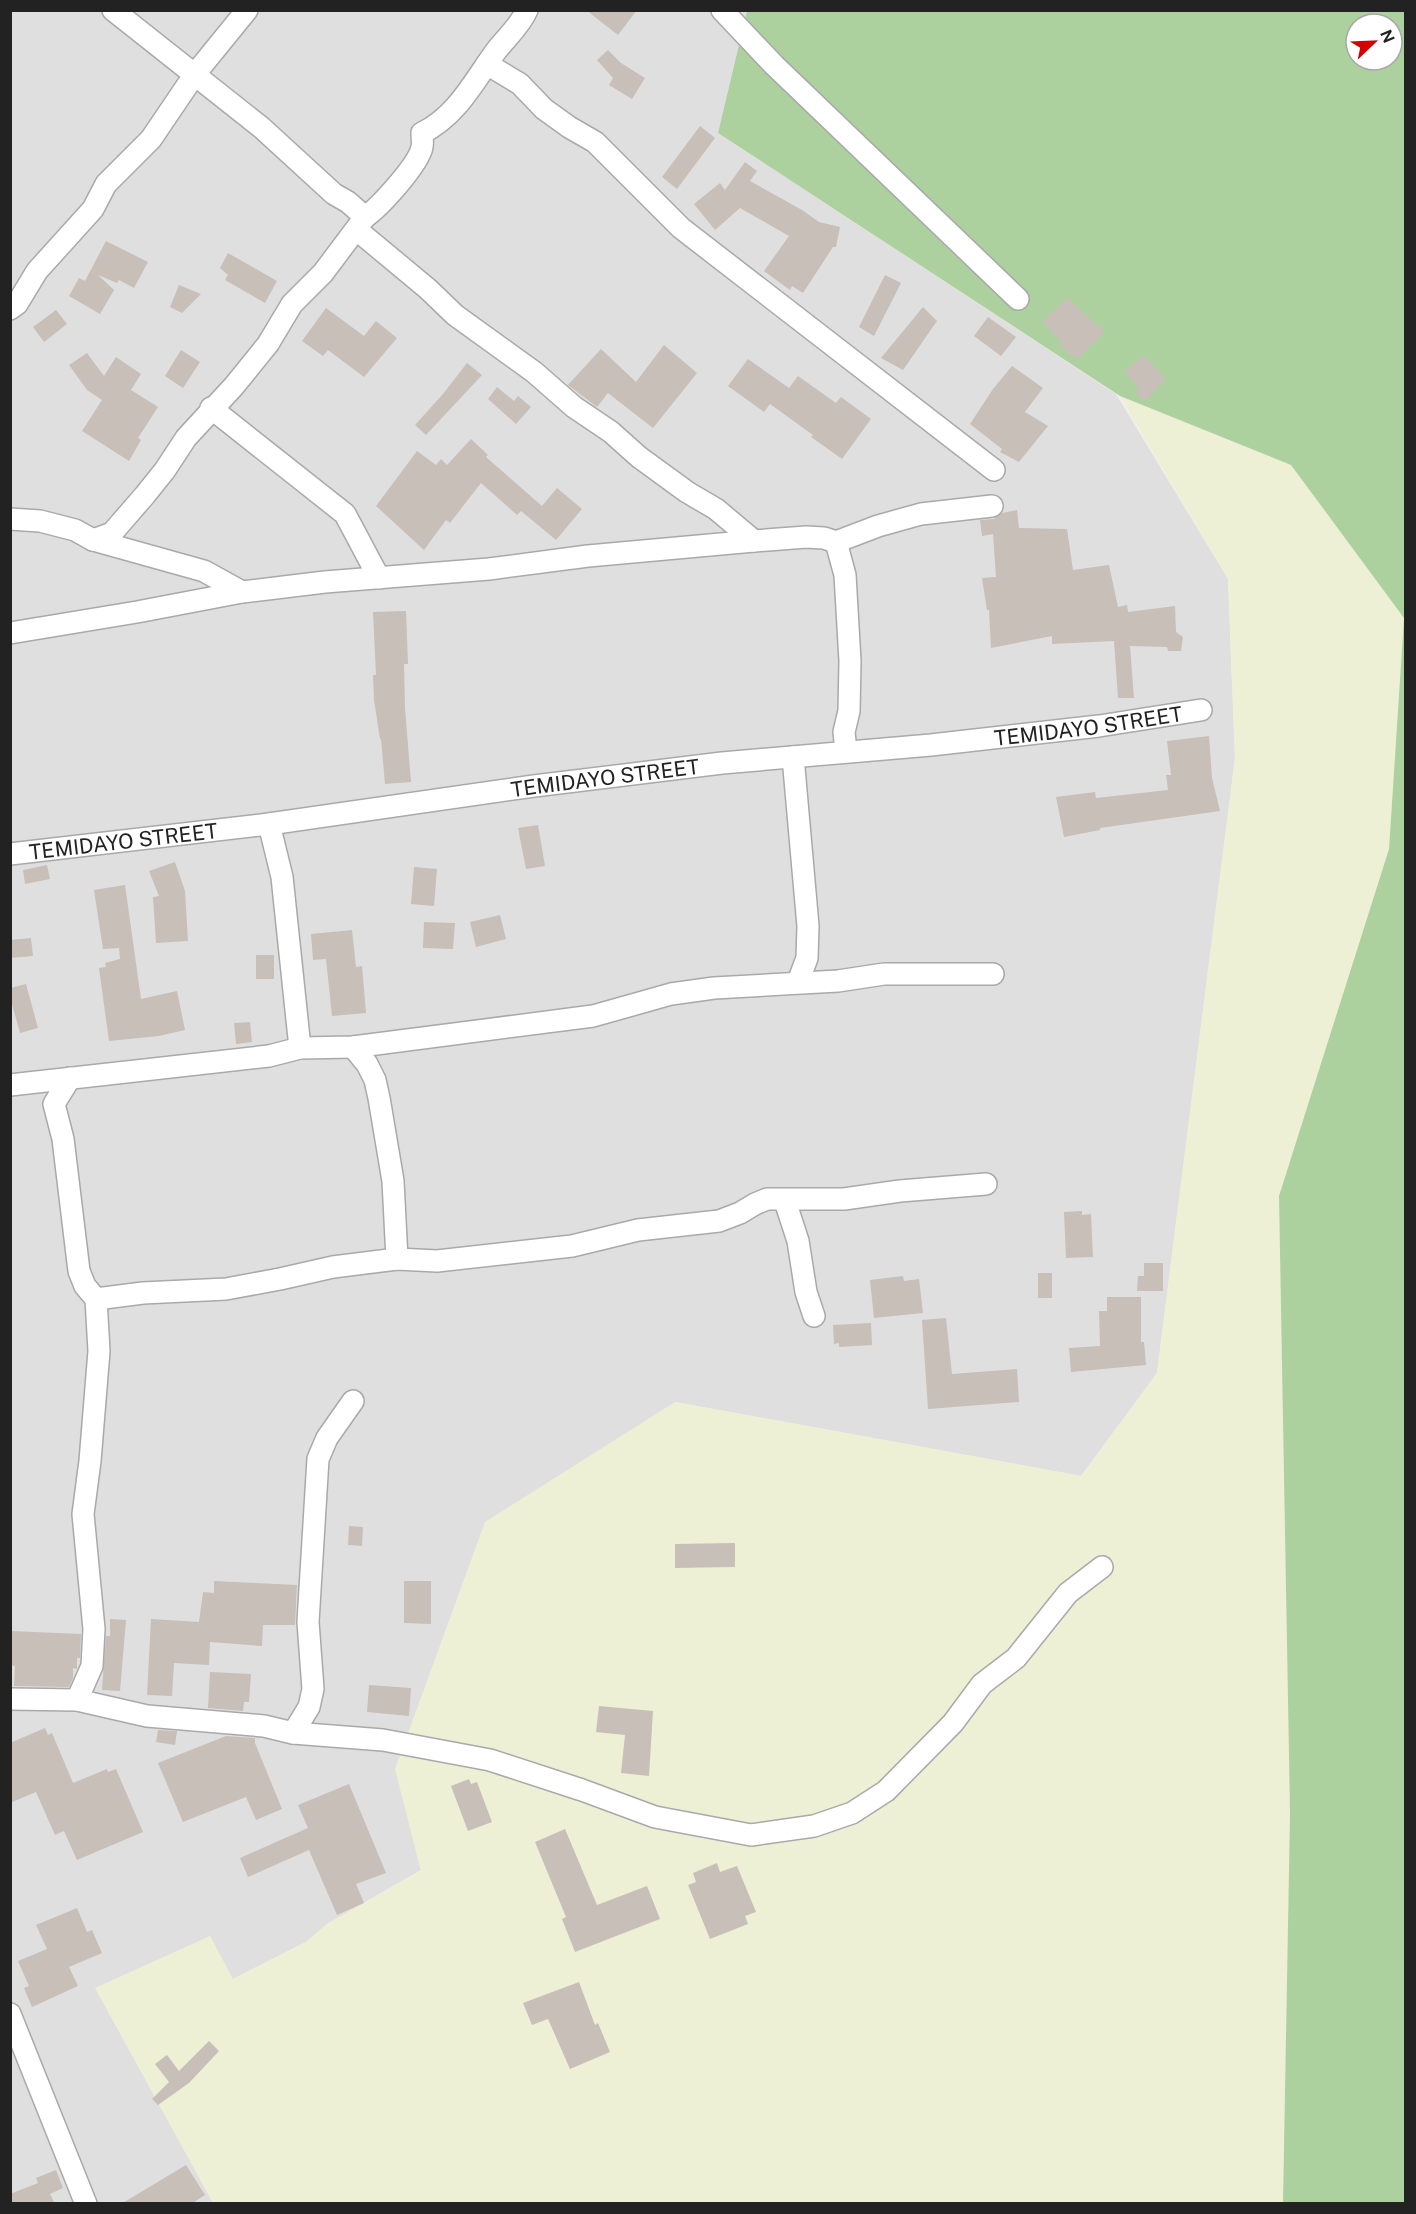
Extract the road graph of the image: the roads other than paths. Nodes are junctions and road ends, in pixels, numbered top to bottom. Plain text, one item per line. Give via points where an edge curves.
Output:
1 (113, 10) edge
2 (247, 10) edge
3 (527, 10) edge
4 (722, 10) edge
5 (488, 64) junction
6 (195, 74) junction
7 (361, 224) junction
8 (1018, 299) dead end
9 (10, 309) edge
10 (211, 408) junction
11 (994, 470) dead end
12 (992, 506) dead end
13 (10, 519) edge
14 (93, 540) junction
15 (754, 541) junction
16 (836, 542) junction
17 (379, 578) junction
18 (242, 592) junction
19 (10, 633) edge
20 (1201, 710) dead end
21 (846, 751) junction
22 (793, 757) junction
23 (269, 824) junction
24 (10, 854) edge
25 (993, 974) dead end
26 (798, 982) junction
27 (353, 1047) junction
28 (300, 1048) junction
29 (70, 1077) junction
30 (14, 1085) edge
31 (54, 1104) junction
32 (986, 1184) dead end
33 (785, 1201) junction
34 (397, 1259) junction
35 (96, 1299) junction
36 (814, 1316) dead end
37 (353, 1401) dead end
38 (1102, 1567) dead end
39 (10, 1700) edge
40 (77, 1700) junction
41 (293, 1733) junction
42 (10, 2014) edge
43 (86, 2204) edge

1 - 6 street
2 - 6 street
3 - 5 street
4 - 8 street via 774,65
5 - 7 street via 445,118 422,133 423,148 402,180
5 - 11 street via 520,84 544,109 595,142 681,228
6 - 7 street via 348,202
6 - 9 street via 151,139 106,184 93,209 37,271 18,304
7 - 10 street via 323,273 292,303 268,344 234,386
7 - 15 street via 455,315 534,372 639,458 716,509
10 - 14 street via 122,523 112,533
10 - 17 street via 345,514
12 - 16 street via 921,514
13 - 14 street via 48,523
14 - 18 street via 204,571
15 - 16 street via 806,537
15 - 17 street
16 - 21 street via 845,575 850,661
17 - 18 street
18 - 19 street
20 - 21 street, TEMIDAYO STREET via 1098,726
21 - 22 street, TEMIDAYO STREET
22 - 23 street, TEMIDAYO STREET via 534,786
22 - 26 street via 808,926 807,958
23 - 24 street, TEMIDAYO STREET
23 - 28 street via 282,877
25 - 26 street via 884,974
26 - 27 street via 671,994 593,1016
27 - 28 street
27 - 34 street via 368,1064 380,1098 393,1181
28 - 29 street via 269,1056
29 - 30 street
29 - 31 street
30 - 31 street
31 - 35 street via 63,1139 79,1271
32 - 33 street
33 - 34 street via 767,1199 719,1221 639,1230 572,1246 437,1261
33 - 36 street
34 - 35 street via 333,1267 226,1289
35 - 40 street via 99,1352 83,1514 94,1629 92,1666
37 - 41 street via 327,1438 318,1459 308,1622 313,1689 309,1707
38 - 41 street via 1068,1593 1016,1658 982,1684 953,1723 886,1791 852,1813 814,1826 751,1835 655,1817 490,1760 382,1740
39 - 40 street
40 - 41 street via 147,1716 264,1726
42 - 43 street

